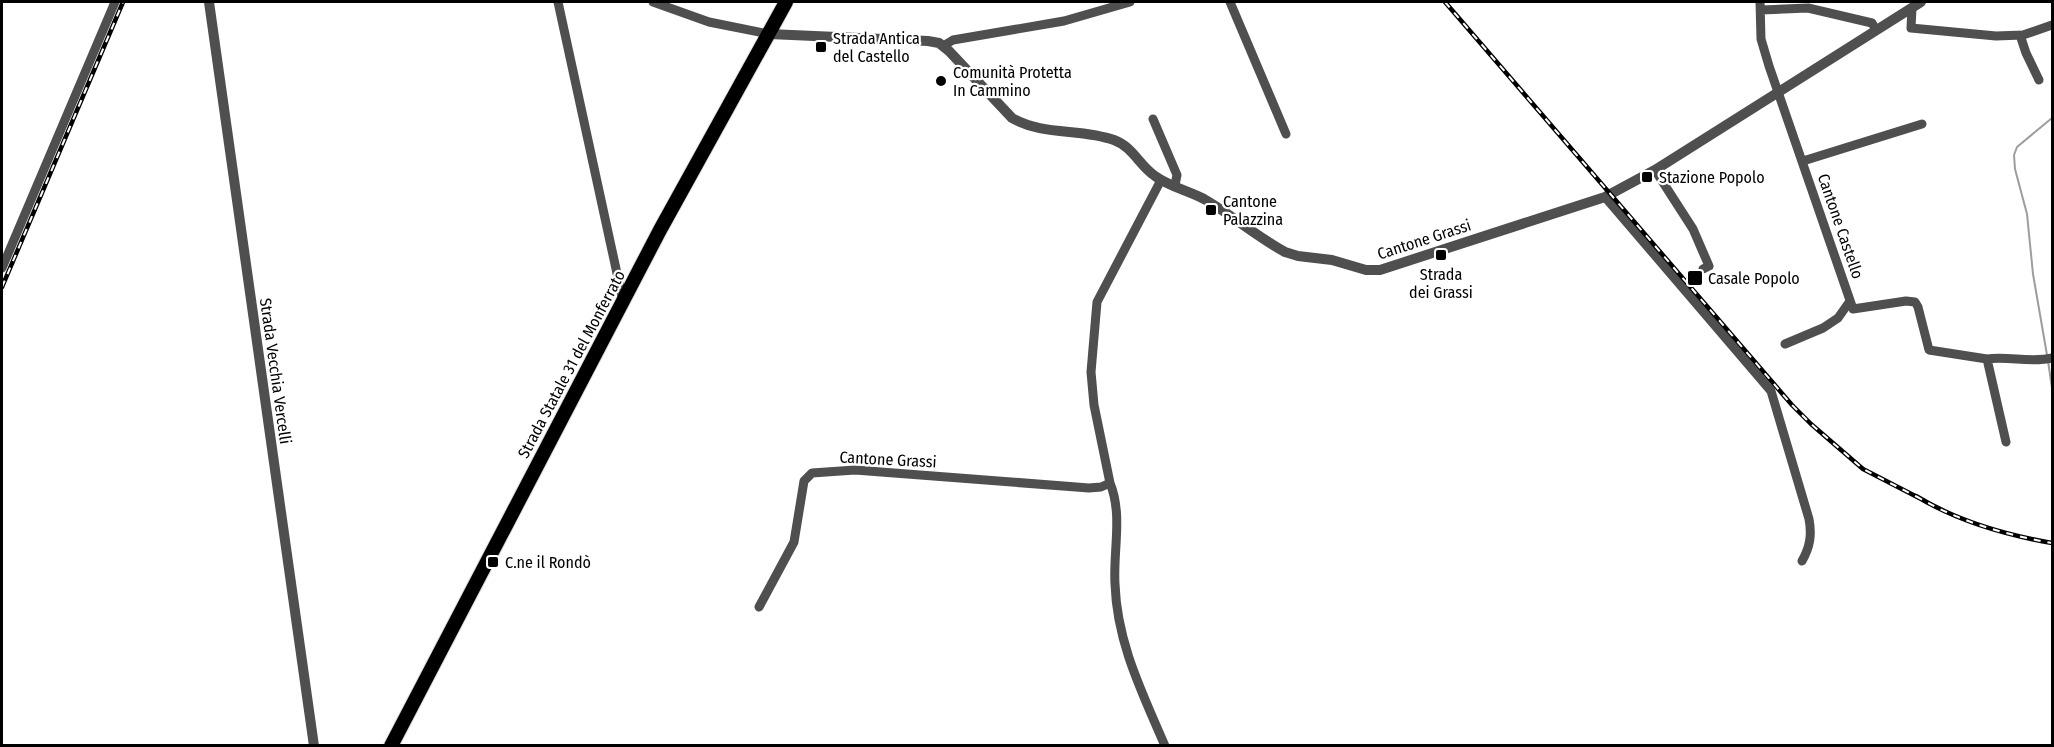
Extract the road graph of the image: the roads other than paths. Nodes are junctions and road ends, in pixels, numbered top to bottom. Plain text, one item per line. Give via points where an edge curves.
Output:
1 (115, 2) edge
2 (209, 2) edge
3 (558, 2) edge
4 (653, 2) edge
5 (786, 2) edge
6 (1130, 2) edge
7 (1230, 2) edge
8 (1917, 4) edge
9 (1760, 6) edge
10 (2052, 25) edge
11 (1876, 30) junction
12 (769, 34) junction
13 (2020, 35) junction
14 (943, 46) junction
15 (2039, 80) dead end
16 (1778, 91) junction
17 (1153, 119) dead end
18 (1922, 124) dead end
19 (1286, 134) dead end
20 (1803, 161) junction
21 (1655, 170) junction
22 (1161, 180) junction
23 (1176, 185) junction
24 (1608, 195) junction
25 (2, 268) edge
26 (1703, 269) dead end
27 (623, 301) junction
28 (1850, 301) junction
29 (1785, 344) dead end
30 (1987, 359) junction
31 (2049, 359) edge
32 (2006, 442) dead end
33 (1110, 483) junction
34 (1802, 561) dead end
35 (759, 607) dead end
36 (314, 746) edge
37 (391, 746) edge
38 (1165, 746) edge

1 - 25 street
2 - 36 street, Strada Vecchia Vercelli
3 - 27 street
4 - 12 street via 710,22
5 - 12 main road, Strada Statale 31 del Monferrato
6 - 14 street via 1064,21 953,40
7 - 19 street
8 - 11 street
8 - 13 street via 1911,28
9 - 11 street, Cantone Castello via 1808,8 1872,23
9 - 16 street, Cantone Castello via 1761,39
10 - 13 street
11 - 16 street
12 - 14 street via 928,41
12 - 27 main road, Strada Statale 31 del Monferrato
13 - 15 street
14 - 22 street, Cantone Grassi via 1012,118 1042,129 1114,140
16 - 20 street, Cantone Castello
16 - 21 street
17 - 23 street via 1177,175
18 - 20 street, Cantone Castello
20 - 28 street, Cantone Castello
21 - 24 street
21 - 26 street via 1693,229 1709,266
22 - 23 street, Cantone Grassi
22 - 33 street via 1097,302 1091,372
23 - 24 street, Cantone Grassi via 1285,252 1373,271
24 - 34 street via 1771,391 1809,519 1809,548
27 - 37 main road, Strada Statale 31 del Monferrato
28 - 29 street, Cantone Castello via 1838,318 1823,328
28 - 30 street, Cantone Castello via 1853,309 1915,302 1929,350
30 - 31 street
30 - 32 street
33 - 35 street, Cantone Grassi via 1089,488 855,470 812,473 804,481 794,542
33 - 38 street via 1117,529 1115,584 1123,644

